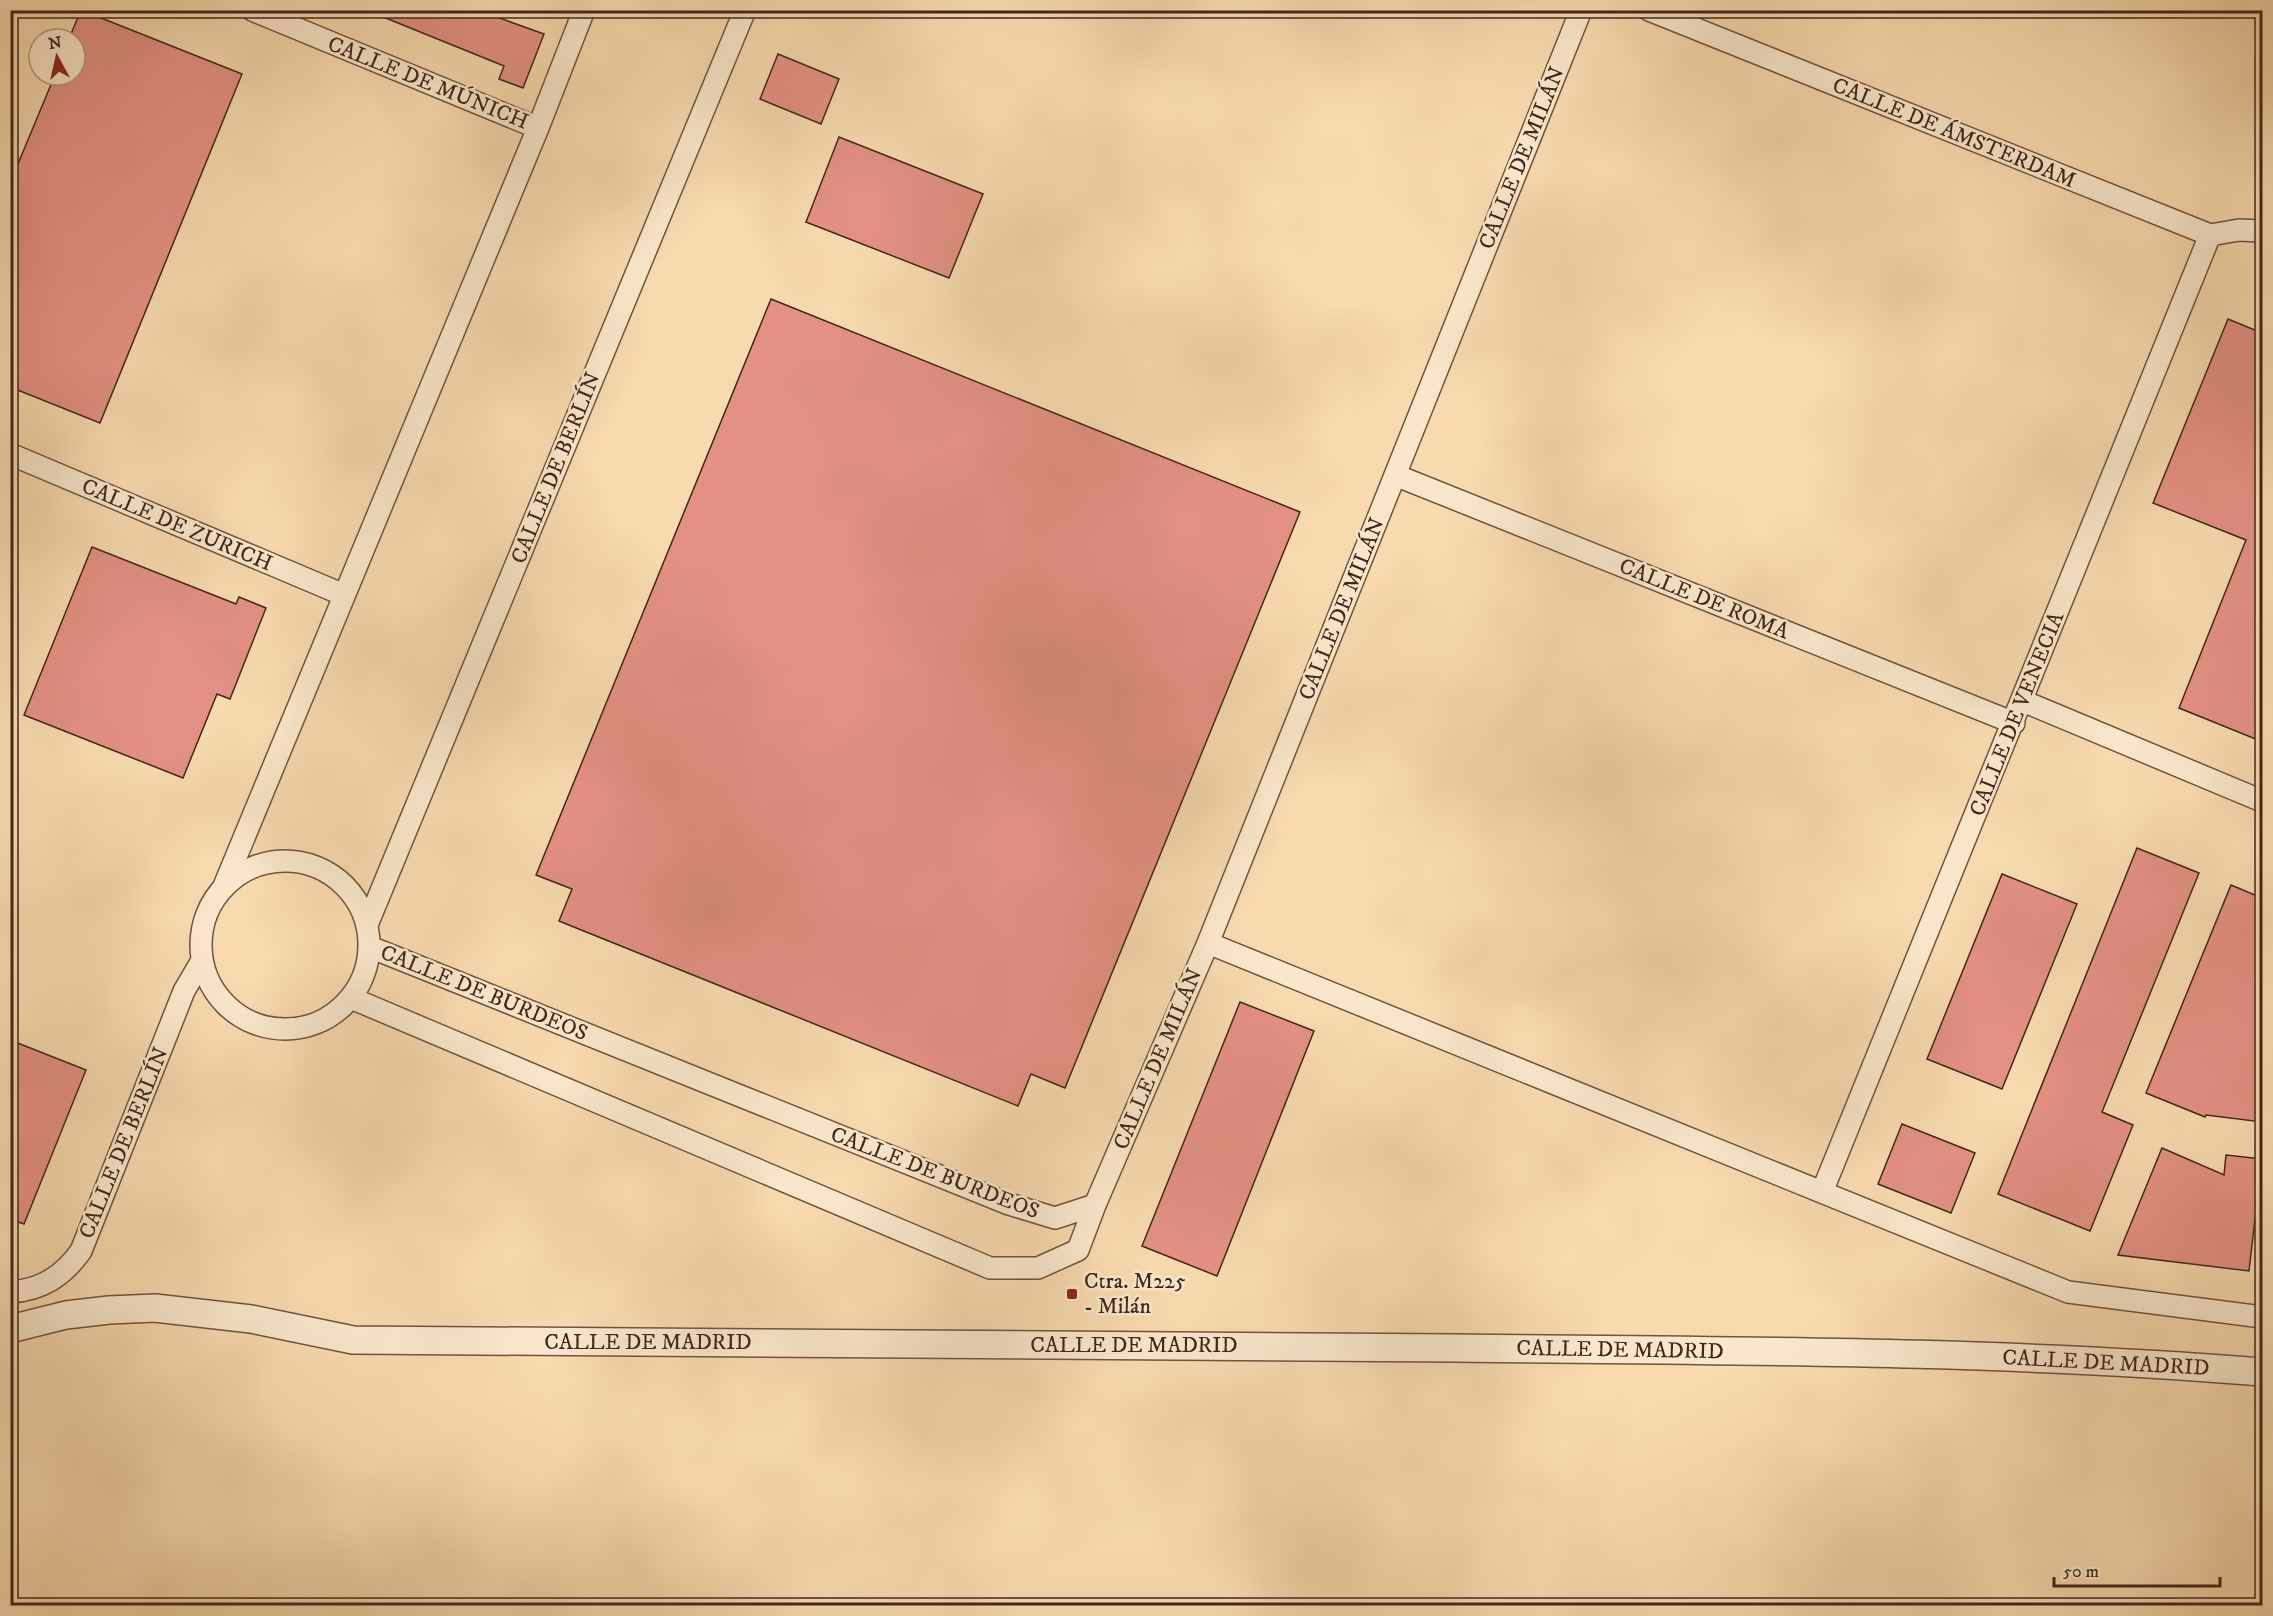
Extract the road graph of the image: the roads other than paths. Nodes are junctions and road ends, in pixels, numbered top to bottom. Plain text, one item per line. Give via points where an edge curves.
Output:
1 (252, 10) edge
2 (584, 10) edge
3 (744, 10) edge
4 (1581, 10) edge
5 (1649, 10) edge
6 (538, 128) junction
7 (2262, 231) edge
8 (2210, 235) junction
9 (10, 454) edge
10 (1395, 475) junction
11 (344, 595) junction
12 (2023, 701) junction
13 (2013, 723) junction
14 (2262, 801) edge
15 (224, 886) junction
16 (367, 925) junction
17 (1208, 943) junction
18 (370, 947) junction
19 (201, 962) junction
20 (351, 998) junction
21 (1822, 1192) junction
22 (1095, 1205) junction
23 (13, 1292) edge
24 (2262, 1317) edge
25 (10, 1329) edge
26 (2262, 1372) edge

1 - 6 street, CALLE DE MÚNICH
2 - 6 street
3 - 16 street, CALLE DE BERLÍN
4 - 10 street, CALLE DE MILÁN
5 - 8 street, CALLE DE ÁMSTERDAM
6 - 11 street
7 - 8 street
8 - 12 street, CALLE DE VENECIA
9 - 11 street, CALLE DE ZURICH
10 - 13 street, CALLE DE ROMA
10 - 17 street, CALLE DE MILÁN
11 - 15 street
12 - 13 street, CALLE DE VENECIA
12 - 14 street
13 - 21 street, CALLE DE VENECIA
15 - 16 street via 245,870 269,862 295,861 319,868 341,882 357,901
15 - 19 street via 205,917 200,934
16 - 18 street
17 - 21 street
17 - 22 street, CALLE DE MILÁN
18 - 20 street via 365,974
18 - 22 street, CALLE DE BURDEOS via 1009,1204 1055,1218
19 - 20 street via 211,988 228,1009 251,1024 278,1030 305,1028 331,1017
19 - 23 street, CALLE DE BERLÍN via 184,991 81,1251 68,1269 42,1286
20 - 22 street via 990,1268 1038,1268 1078,1250
21 - 24 street via 2067,1292
25 - 26 street, CALLE DE MADRID via 66,1315 155,1308 250,1320 353,1340 1921,1354 2132,1362

